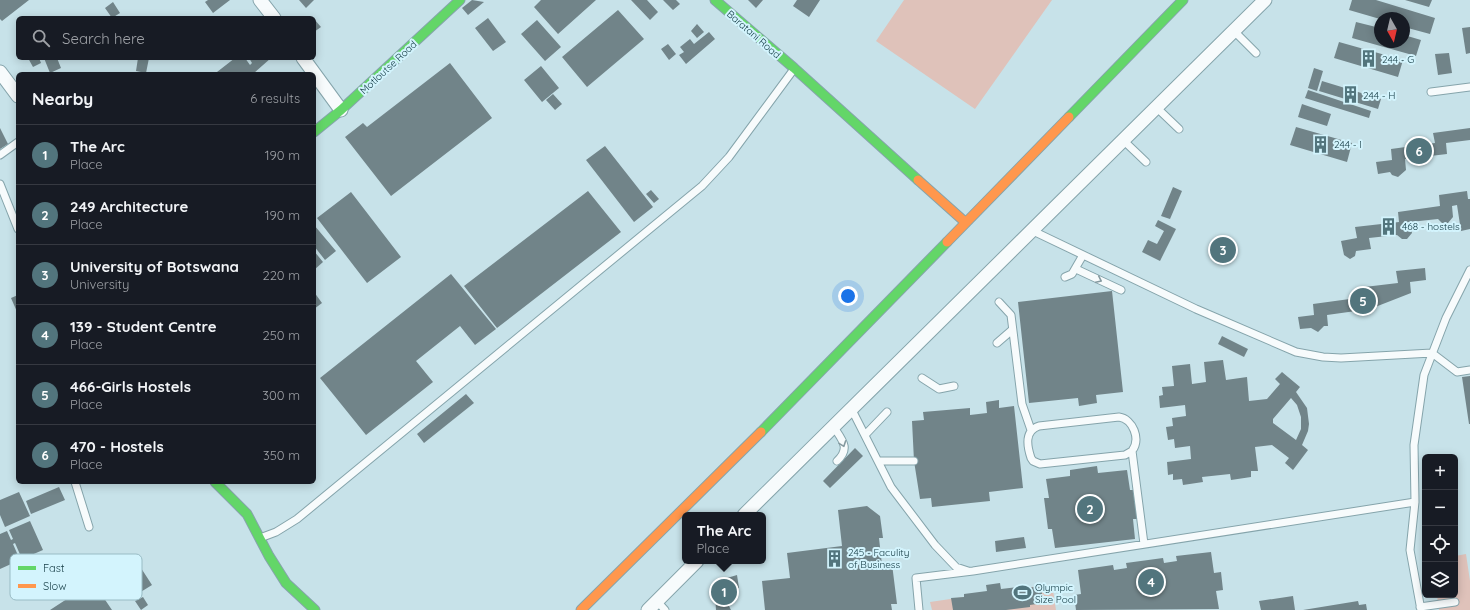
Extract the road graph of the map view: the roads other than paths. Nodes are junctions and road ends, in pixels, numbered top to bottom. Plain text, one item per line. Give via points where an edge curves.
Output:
1 (260, 0) edge
2 (460, 0) edge
3 (715, 0) edge
4 (1183, 0) edge
5 (1265, 0) edge
6 (272, 16) edge
7 (1234, 31) junction
8 (1256, 53) dead end
9 (304, 60) edge
10 (794, 68) junction
11 (0, 72) edge
12 (313, 72) edge
13 (316, 76) edge
14 (1470, 86) edge
15 (1431, 92) dead end
16 (16, 93) edge
17 (1156, 107) junction
18 (341, 110) junction
19 (1178, 129) dead end
20 (316, 130) edge
21 (1124, 140) junction
22 (16, 143) edge
23 (0, 155) edge
24 (1146, 162) dead end
25 (0, 184) edge
26 (965, 222) junction
27 (16, 224) edge
28 (1031, 230) junction
29 (1083, 255) junction
30 (1076, 269) junction
31 (1470, 270) edge
32 (1065, 277) dead end
33 (1121, 290) dead end
34 (999, 302) dead end
35 (1012, 330) junction
36 (997, 343) dead end
37 (1432, 353) junction
38 (1470, 370) edge
39 (922, 378) dead end
40 (954, 386) dead end
41 (851, 408) junction
42 (887, 412) dead end
43 (833, 426) junction
44 (1031, 430) junction
45 (865, 435) junction
46 (1132, 451) junction
47 (914, 460) dead end
48 (878, 461) junction
49 (837, 462) dead end
50 (76, 484) edge
51 (217, 484) edge
52 (1415, 502) junction
53 (747, 512) edge
54 (89, 527) dead end
55 (260, 538) junction
56 (1144, 544) junction
57 (694, 564) edge
58 (972, 571) junction
59 (1455, 602) dead end
60 (657, 607) edge
61 (1421, 609) edge
62 (315, 610) edge
63 (581, 610) edge
64 (919, 610) edge

1 - 6 street
2 - 18 street, Motloutse Road
3 - 10 street, Baratani Road
4 - 26 street
5 - 7 street
7 - 8 lane
7 - 17 street
9 - 12 street
10 - 26 street, Baratani Road
10 - 55 lane via 730,157 702,186 297,519
11 - 16 street
13 - 18 street
14 - 15 lane
17 - 19 lane
17 - 21 street
18 - 20 street, Motloutse Road
21 - 24 lane
21 - 28 street
22 - 23 lane
25 - 27 lane
26 - 63 street via 773,420
28 - 29 lane
28 - 41 street
29 - 30 lane
29 - 37 lane via 1196,309 1296,352 1341,358
30 - 32 lane via 1070,276
30 -> 33 lane
31 - 37 lane
34 - 35 lane via 1010,315
35 - 36 lane
35 - 44 lane via 1022,404
37 - 38 lane via 1457,372
37 - 52 lane via 1424,375 1414,446
39 - 40 lane via 939,389
41 - 43 street
41 - 45 lane
42 - 45 lane
43 -> 49 lane via 845,445 843,456
43 - 53 street
44 - 46 lane via 1039,426 1124,418 1133,425 1135,445
44 - 46 lane via 1028,436 1030,454 1033,461 1040,464 1125,455
45 - 48 lane
46 - 56 lane
47 - 48 lane
48 - 58 lane via 891,487 935,545 956,566
50 - 54 lane
51 - 55 street via 248,514
52 - 56 lane
52 - 61 lane via 1410,550
55 - 62 street via 286,583
56 - 58 lane
57 - 60 street
58 - 64 lane via 916,578
59 - 61 lane

